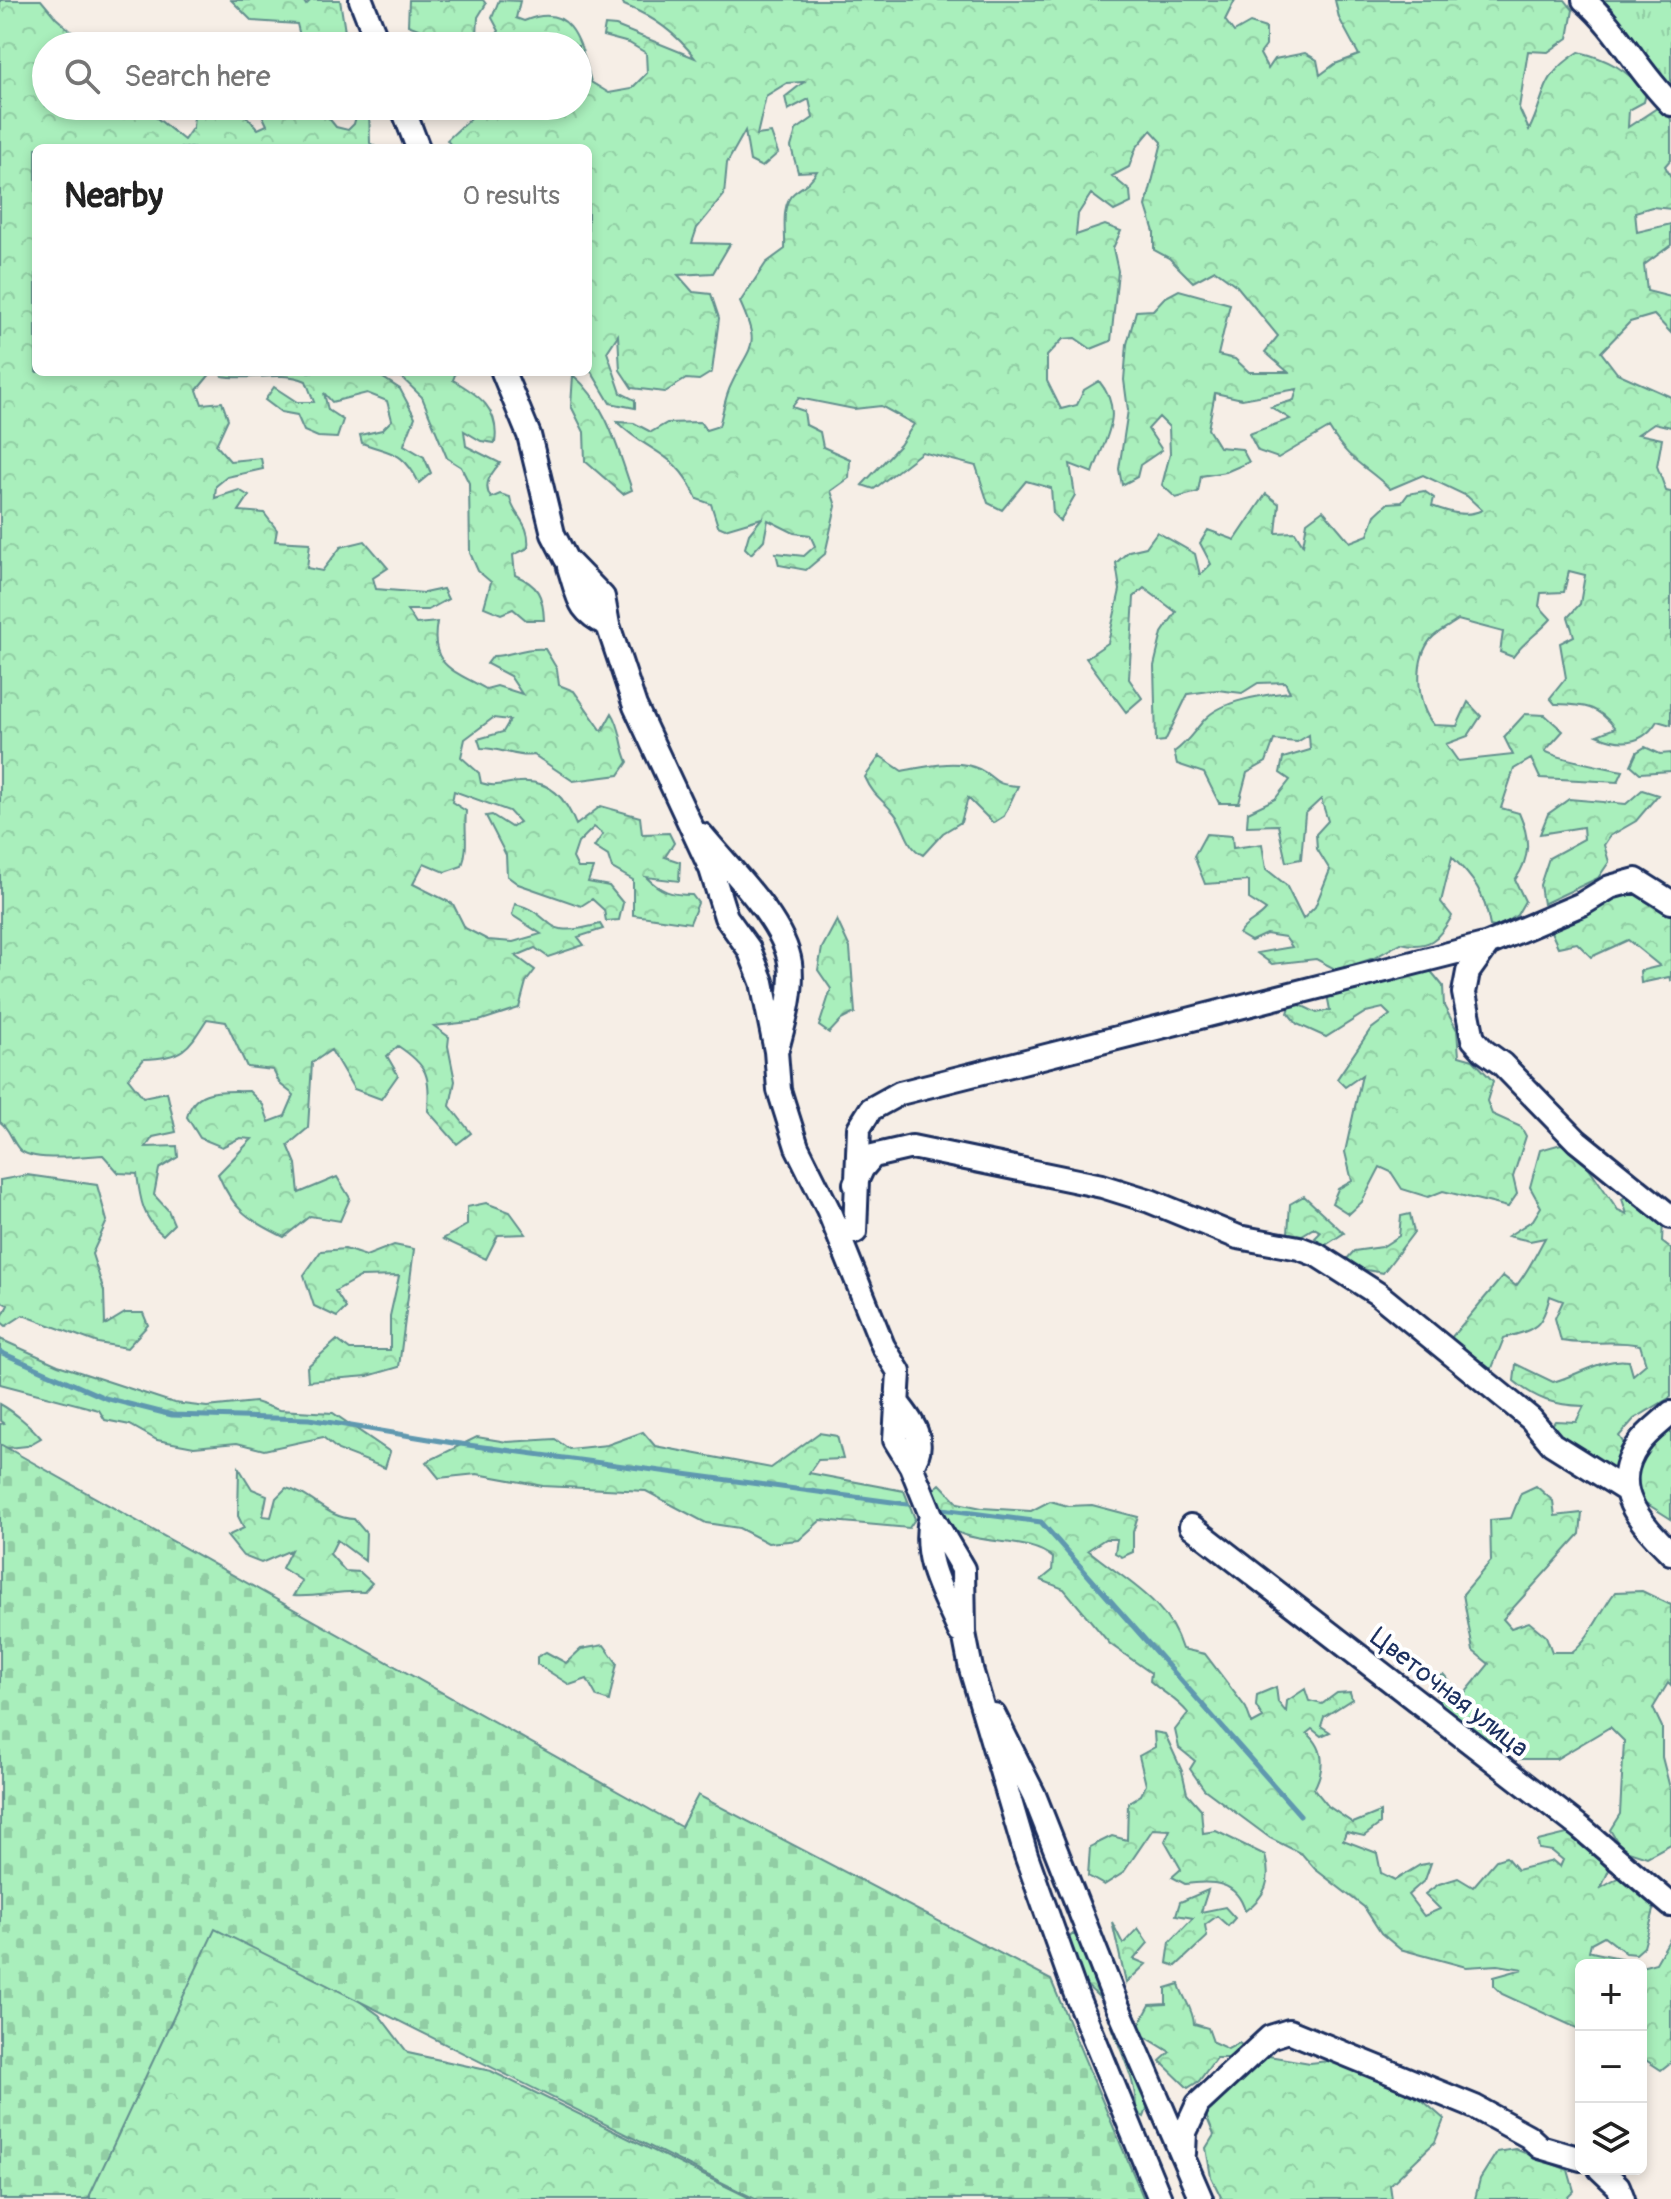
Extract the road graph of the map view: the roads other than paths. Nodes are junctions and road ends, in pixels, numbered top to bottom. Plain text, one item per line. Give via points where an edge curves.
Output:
1 (361, 0) edge
2 (1584, 0) edge
3 (374, 32) edge
4 (1671, 104) edge
5 (407, 120) edge
6 (416, 144) edge
7 (505, 376) edge
8 (687, 818) junction
9 (1671, 902) edge
10 (1488, 944) junction
11 (1427, 960) junction
12 (1467, 1019) junction
13 (776, 1051) junction
14 (816, 1183) junction
15 (855, 1184) junction
16 (1671, 1217) edge
17 (855, 1232) junction
18 (858, 1278) junction
19 (1671, 1413) edge
20 (1627, 1491) junction
21 (1191, 1526) dead end
22 (1671, 1553) edge
23 (969, 1658) junction
24 (1671, 1905) edge
25 (1184, 2155) junction
26 (1575, 2157) edge
27 (1606, 2175) edge
28 (1160, 2199) edge
29 (1201, 2199) edge
30 (1623, 2199) edge

1 - 3 street
2 - 4 street via 1602,15 1639,71
5 - 6 street
7 - 8 street via 529,435 544,505 566,559 603,597 635,706
8 - 13 street via 720,890 726,917 755,963
8 - 13 street via 736,871 785,943 790,985
9 - 10 street via 1636,880 1625,880
10 - 11 street
10 - 12 street via 1468,972
11 - 12 street via 1456,990
11 - 15 street via 900,1093 871,1109 859,1128
12 - 16 street via 1473,1039 1484,1051 1577,1141
13 - 14 street via 779,1090 797,1147
14 - 17 street
14 - 18 street
15 - 17 street
15 - 20 street via 873,1156 922,1149 1102,1186 1238,1237 1308,1251 1388,1302 1531,1419 1552,1444
17 - 18 street
18 - 23 street via 878,1343 899,1372 895,1440 966,1579 963,1615
19 - 20 street via 1637,1445 1627,1472
20 - 22 street via 1640,1522
21 - 24 street, Цветочная улица via 1581,1828
23 - 25 street via 1021,1765
23 - 28 street via 1049,1921
25 - 26 street via 1185,2132 1198,2104 1270,2037 1289,2031 1475,2107 1540,2147
25 - 29 street
27 - 30 street

